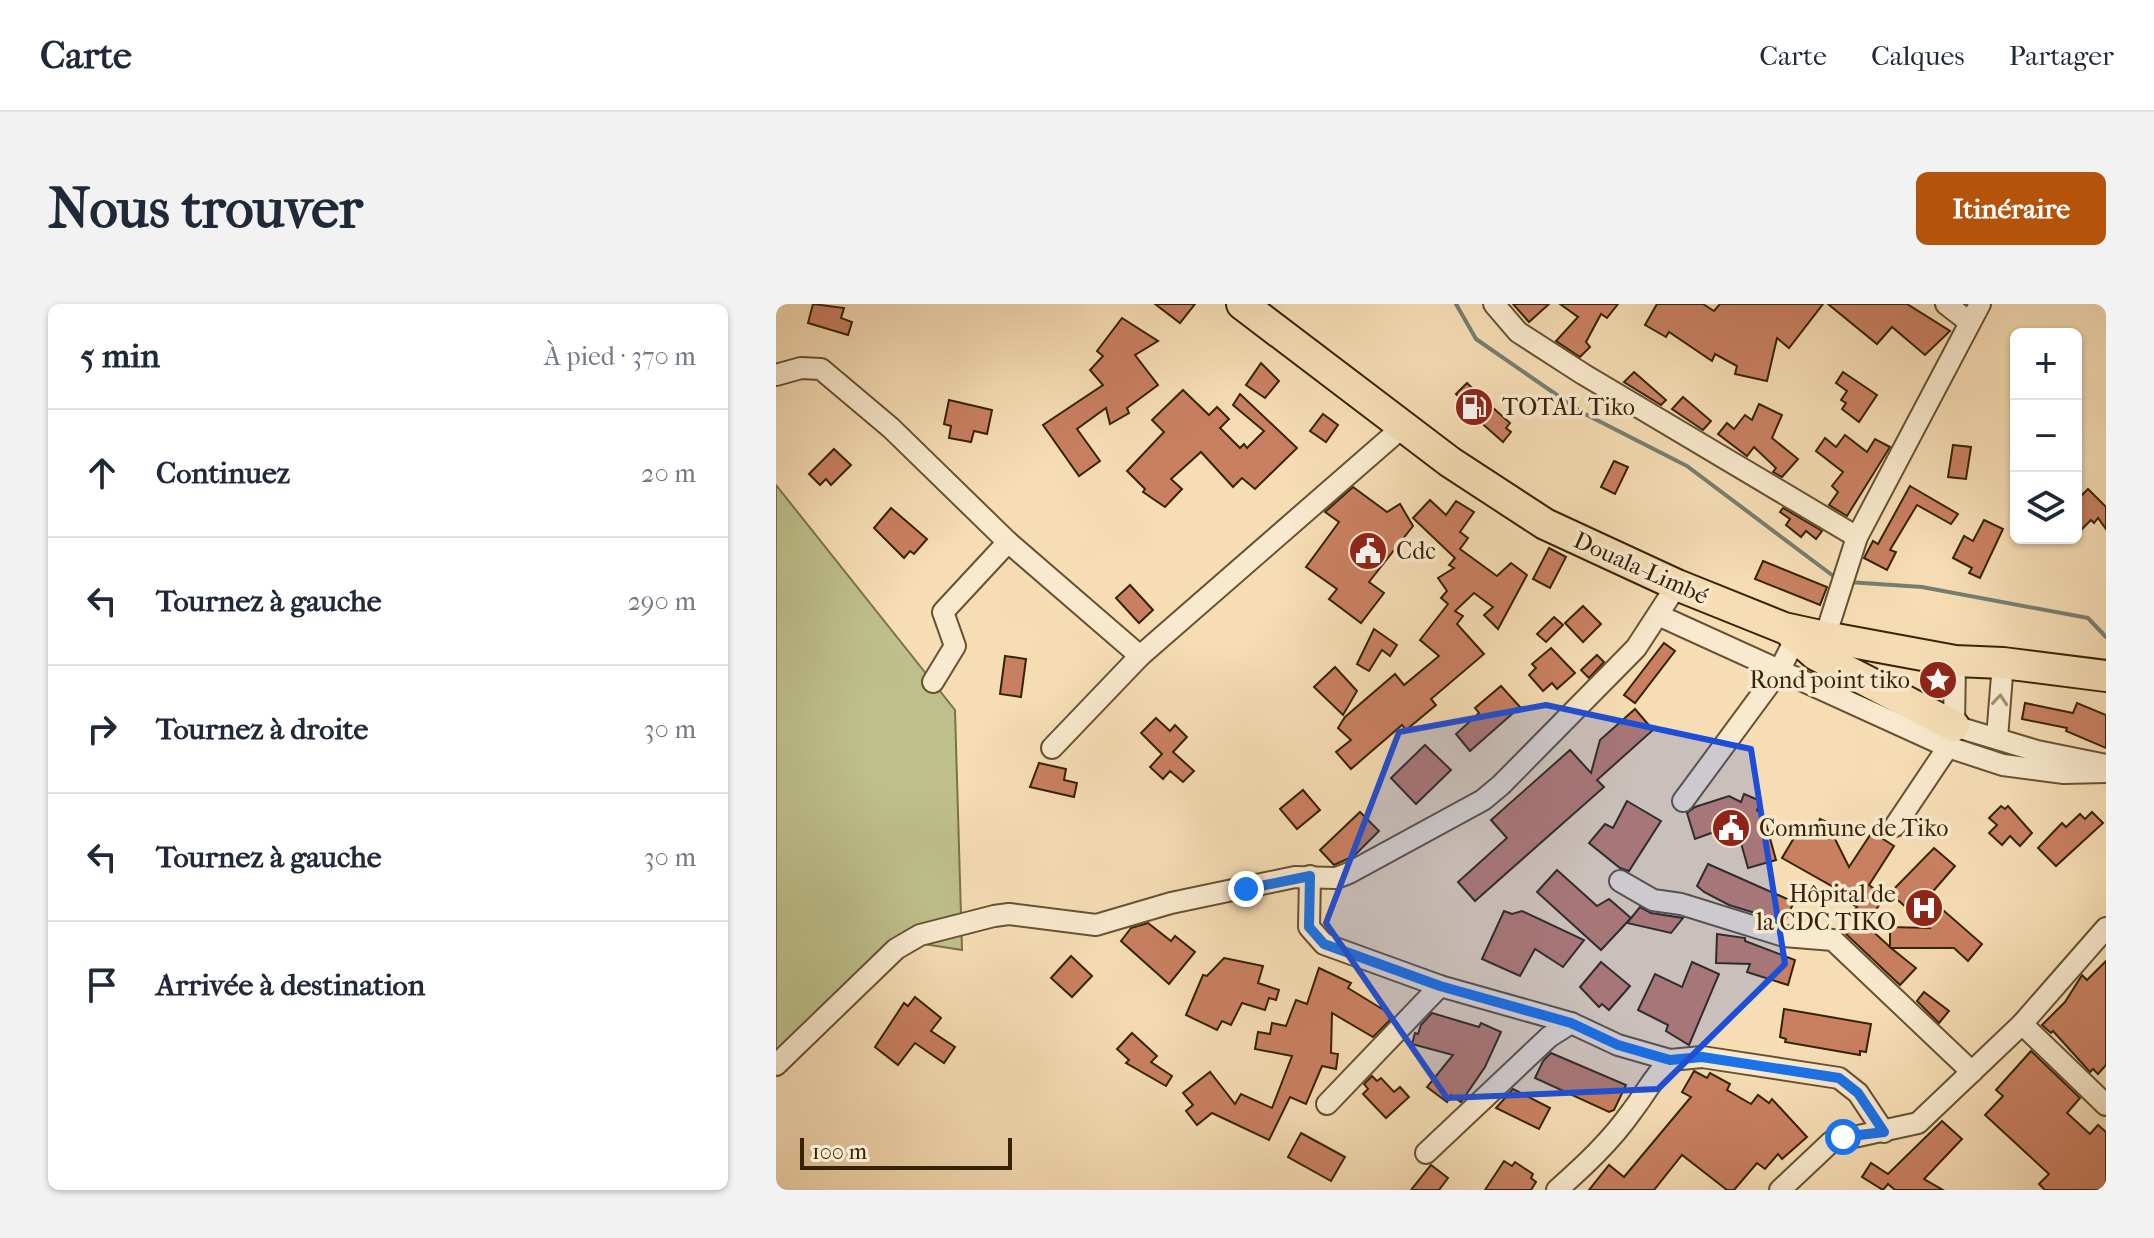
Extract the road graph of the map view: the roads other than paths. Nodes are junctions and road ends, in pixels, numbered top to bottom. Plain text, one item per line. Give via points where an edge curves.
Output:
1 (1242, 304) edge
2 (1494, 304) edge
3 (1946, 304) edge
4 (1974, 313) edge
5 (776, 375) edge
6 (1405, 425) junction
7 (1857, 537) junction
8 (1008, 542) junction
9 (1677, 585) junction
10 (1658, 615) junction
11 (1801, 634) junction
12 (1140, 656) junction
13 (1955, 661) junction
14 (2003, 663) junction
15 (1779, 671) junction
16 (2106, 676) edge
17 (933, 682) dead end
18 (1951, 737) junction
19 (1997, 738) junction
20 (1052, 748) dead end
21 (2106, 765) edge
22 (2106, 772) edge
23 (1683, 801) dead end
24 (1895, 826) dead end
25 (1310, 876) junction
26 (1620, 881) dead end
27 (2106, 928) edge
28 (1440, 986) junction
29 (1571, 1023) junction
30 (2022, 1024) junction
31 (1670, 1060) junction
32 (776, 1065) edge
33 (1972, 1072) junction
34 (1327, 1104) dead end
35 (2106, 1105) edge
36 (1884, 1132) junction
37 (1426, 1153) dead end
38 (1557, 1190) edge
39 (1780, 1190) edge

1 - 6 highway, Douala-Limbé
2 - 7 street via 1518,332 1583,374
3 - 4 street
4 - 7 street
5 - 8 street via 821,369 891,428
6 - 9 highway, Douala-Limbé via 1450,462 1545,524
6 - 12 street
7 - 11 street
8 - 12 street
8 - 17 street via 943,612 955,646
9 - 10 street
9 - 11 highway, Douala-Limbé
10 - 15 street
10 - 25 street via 1591,697 1483,800 1349,873
11 - 13 highway, Douala-Limbé
11 - 15 street
11 - 18 highway via 1816,655
12 - 20 street
13 - 14 highway, Douala-Limbé
13 - 18 street
14 - 16 highway, Douala-Limbé
19 -> 14 street
15 - 18 street
15 - 23 street
18 - 19 street
18 - 22 street via 2003,765
18 - 24 street
19 - 21 street
25 - 28 street via 1309,927 1314,936
25 - 32 street via 1171,903 1096,925 1009,914 920,935 896,949
26 - 33 street via 1668,904 1784,936 1833,940
27 - 30 street
28 - 29 street
28 - 34 street
29 - 31 street via 1618,1045
29 - 37 street via 1549,1037
30 - 33 street
30 - 35 street
31 - 36 street via 1702,1057 1839,1078 1858,1093
31 - 38 street via 1591,1160
33 - 36 street via 1918,1123
36 - 39 street via 1831,1142

